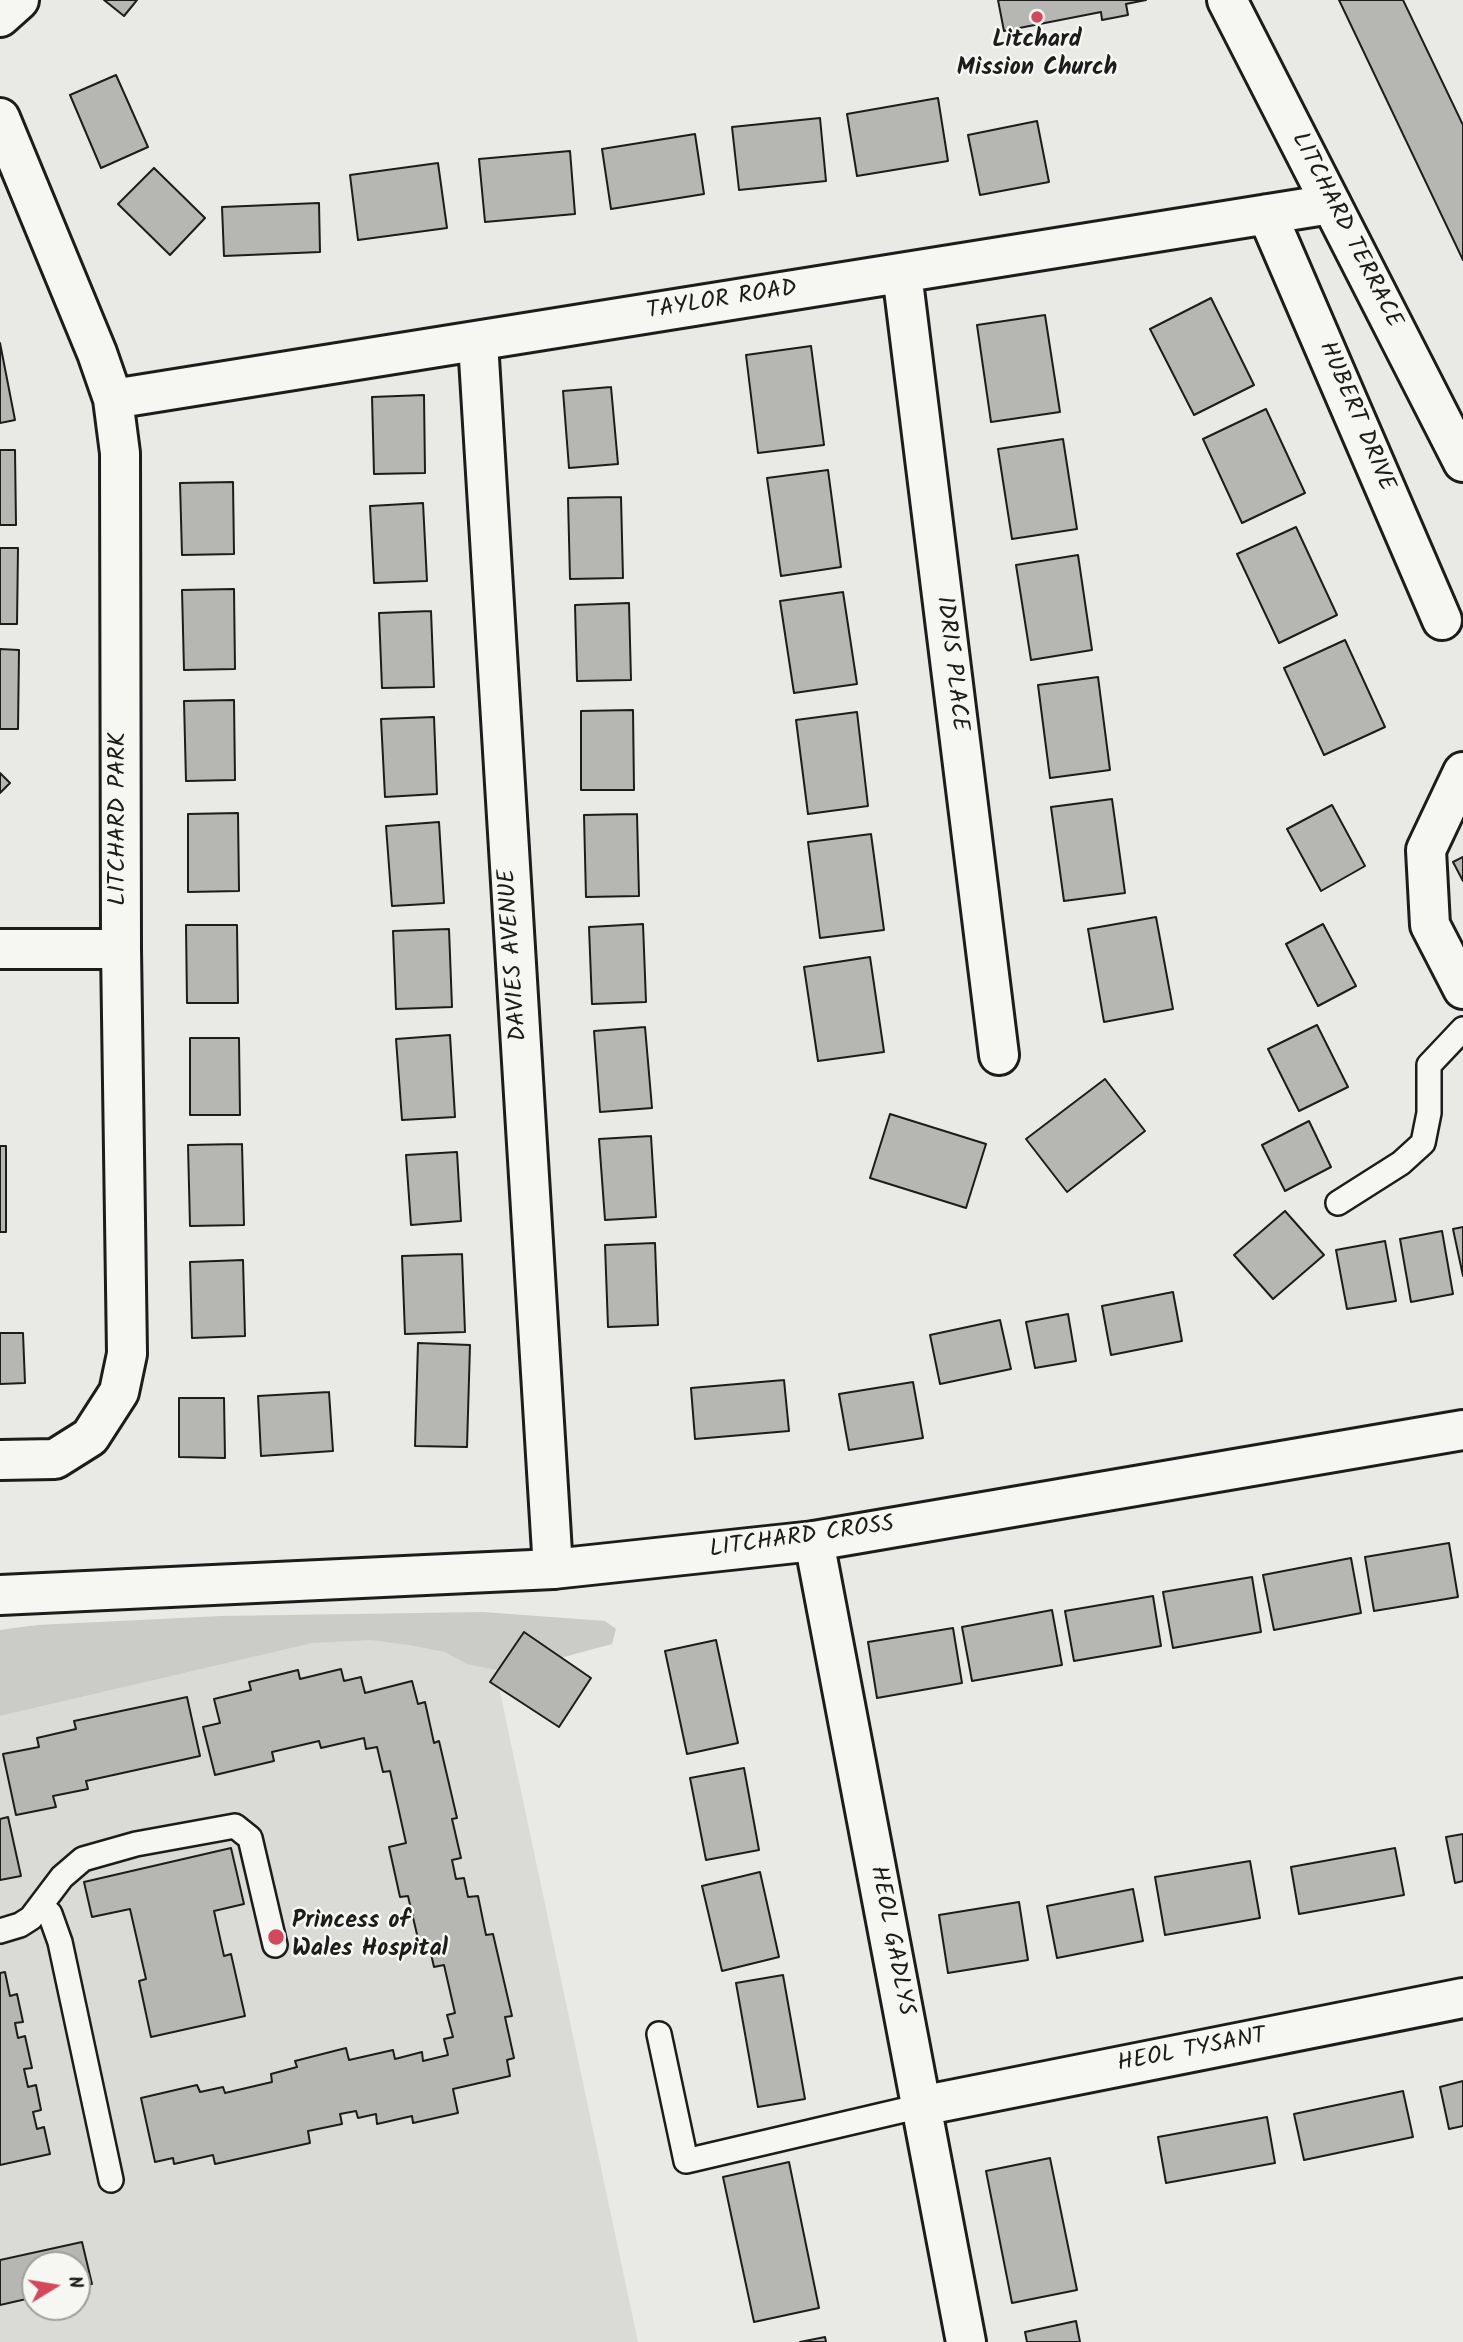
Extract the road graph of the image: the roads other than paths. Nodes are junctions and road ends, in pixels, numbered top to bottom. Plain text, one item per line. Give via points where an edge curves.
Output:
1 (19, 0) edge
2 (1227, 0) edge
3 (0, 17) edge
4 (0, 118) edge
5 (1331, 204) junction
6 (1267, 214) junction
7 (902, 273) junction
8 (478, 342) junction
9 (113, 399) junction
10 (1463, 462) edge
11 (1442, 620) dead end
12 (1463, 772) edge
13 (0, 949) edge
14 (121, 950) junction
15 (1463, 989) edge
16 (1463, 1029) edge
17 (999, 1055) dead end
18 (1338, 1203) dead end
19 (1463, 1430) edge
20 (0, 1460) edge
21 (814, 1541) junction
22 (553, 1569) junction
23 (0, 1595) edge
24 (42, 1906) junction
25 (0, 1931) edge
26 (275, 1945) dead end
27 (1463, 1998) edge
28 (659, 2034) dead end
29 (921, 2106) junction
30 (111, 2179) dead end
31 (966, 2342) edge

1 - 3 street
2 - 5 street, LITCHARD TERRACE
4 - 9 street, LITCHARD PARK
5 - 6 street, TAYLOR ROAD
5 - 10 street, LITCHARD TERRACE
6 - 7 street, TAYLOR ROAD
6 - 11 street, HUBERT DRIVE
7 - 8 street, TAYLOR ROAD
7 - 17 street, IDRIS PLACE
8 - 9 street, TAYLOR ROAD
8 - 22 street, DAVIES AVENUE
9 - 14 street, LITCHARD PARK via 120,453
12 - 15 street via 1426,850 1430,925
13 - 14 street
14 - 20 street, LITCHARD PARK via 127,1354 118,1392 90,1437 55,1459
16 - 18 lane via 1429,1065 1429,1113 1423,1143 1401,1163
19 - 21 street, LITCHARD CROSS
21 - 22 street, LITCHARD CROSS
21 - 29 street, HEOL GADLYS
22 - 23 street, LITCHARD CROSS
24 - 25 lane via 20,1925
24 - 26 lane via 62,1877 83,1859 234,1826 250,1838
24 - 30 lane via 50,1914 60,1942
27 - 29 street, HEOL TYSANT
28 - 29 lane via 686,2161
29 - 31 street, HEOL GADLYS

